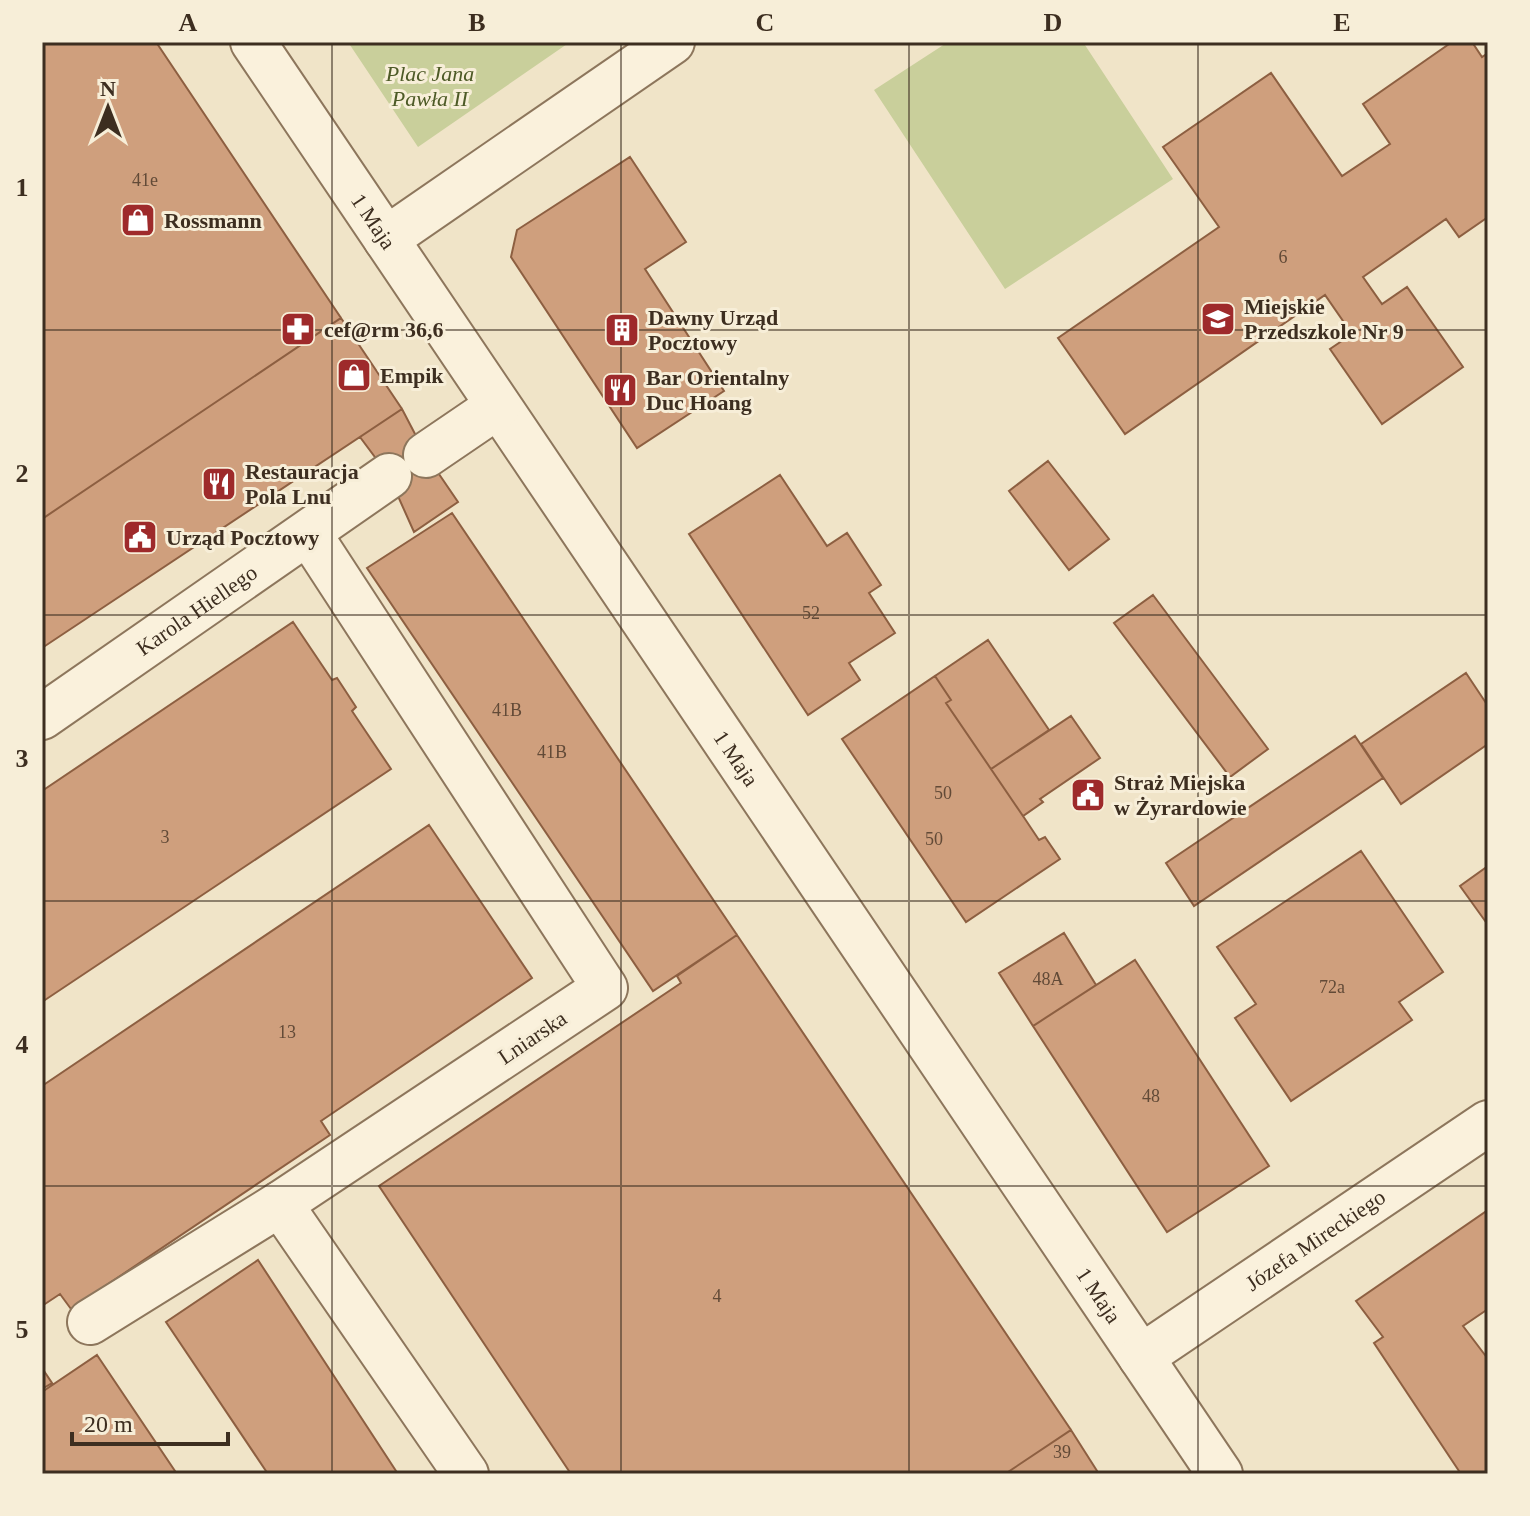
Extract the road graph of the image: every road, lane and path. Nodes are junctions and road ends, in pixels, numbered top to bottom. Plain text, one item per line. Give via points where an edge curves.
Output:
1 (253, 42) edge
2 (672, 42) edge
3 (386, 239) junction
4 (498, 406) junction
5 (309, 534) junction
6 (42, 717) edge
7 (1488, 1123) edge
8 (280, 1204) junction
9 (90, 1322) dead end
10 (1141, 1357) junction
11 (466, 1474) edge
12 (1220, 1474) edge

1 - 3 street, 1 Maja
2 - 3 street
3 - 4 street, 1 Maja
4 - 5 street, Karola Hiellego
4 - 10 street, 1 Maja
5 - 6 street, Karola Hiellego
5 - 8 street, Lniarska via 605,988
7 - 10 street, Józefa Mireckiego
8 - 9 street
8 - 11 street
10 - 12 street, 1 Maja

